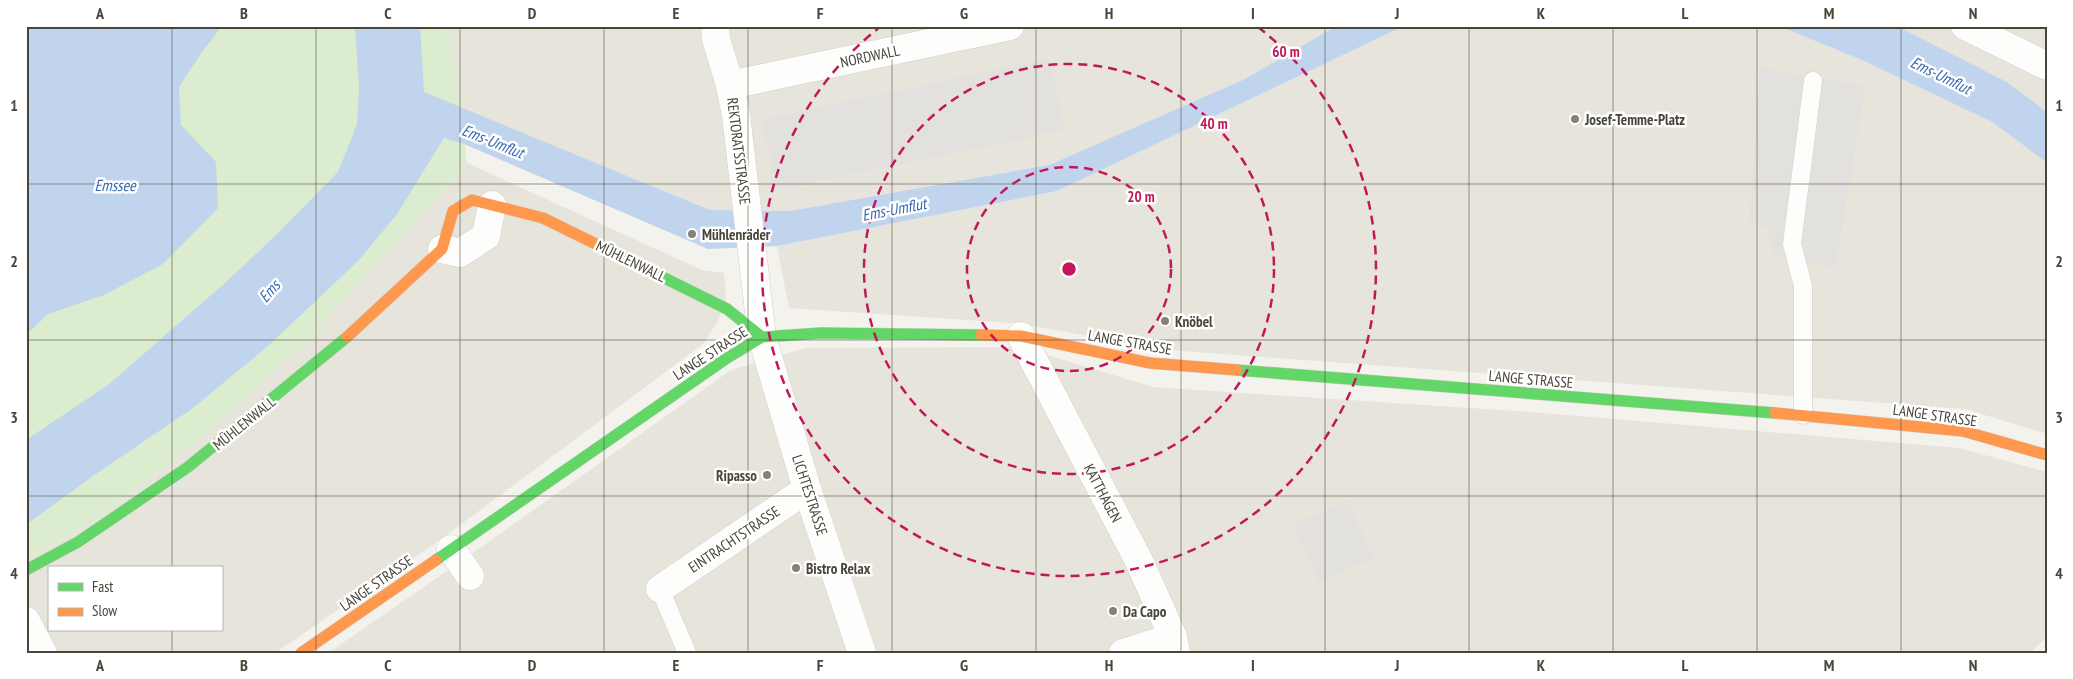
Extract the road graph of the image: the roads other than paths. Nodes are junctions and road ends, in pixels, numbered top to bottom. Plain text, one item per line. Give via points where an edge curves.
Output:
1 (716, 26) edge
2 (1010, 26) edge
3 (1965, 26) edge
4 (2047, 66) edge
5 (1813, 81) dead end
6 (730, 85) junction
7 (492, 205) junction
8 (442, 249) junction
9 (762, 336) junction
10 (1021, 336) junction
11 (1803, 415) junction
12 (2047, 455) edge
13 (807, 489) junction
14 (451, 549) junction
15 (26, 570) edge
16 (470, 576) dead end
17 (660, 589) joint
18 (26, 621) edge
19 (1175, 645) edge
20 (43, 653) edge
21 (301, 653) edge
22 (687, 653) edge
23 (862, 653) edge
24 (1123, 653) edge

1 - 6 street, REKTORATSSTRASSE via 716,39
2 - 6 street, NORDWALL
3 - 4 street
5 - 11 lane via 1792,244 1803,286
6 - 9 street, REKTORATSSTRASSE
7 - 8 street via 486,236 460,253
7 - 8 street, MÜHLENWALL via 472,200 453,211
7 - 9 street, MÜHLENWALL via 543,218 727,309
8 - 15 street, MÜHLENWALL via 333,350 188,468 78,542
9 - 10 street, LANGE STRASSE via 821,333
9 - 13 street, LICHTESTRASSE
9 - 14 street, LANGE STRASSE
10 - 11 street, LANGE STRASSE via 1150,363
10 - 19 street, KATTHAGEN via 1139,560
11 - 12 street, LANGE STRASSE via 1963,431
13 - 17 street, EINTRACHTSTRASSE
13 - 23 street, LICHTESTRASSE
14 - 16 street
14 - 21 street, LANGE STRASSE
17 - 22 lane
18 - 20 street
19 - 24 street

